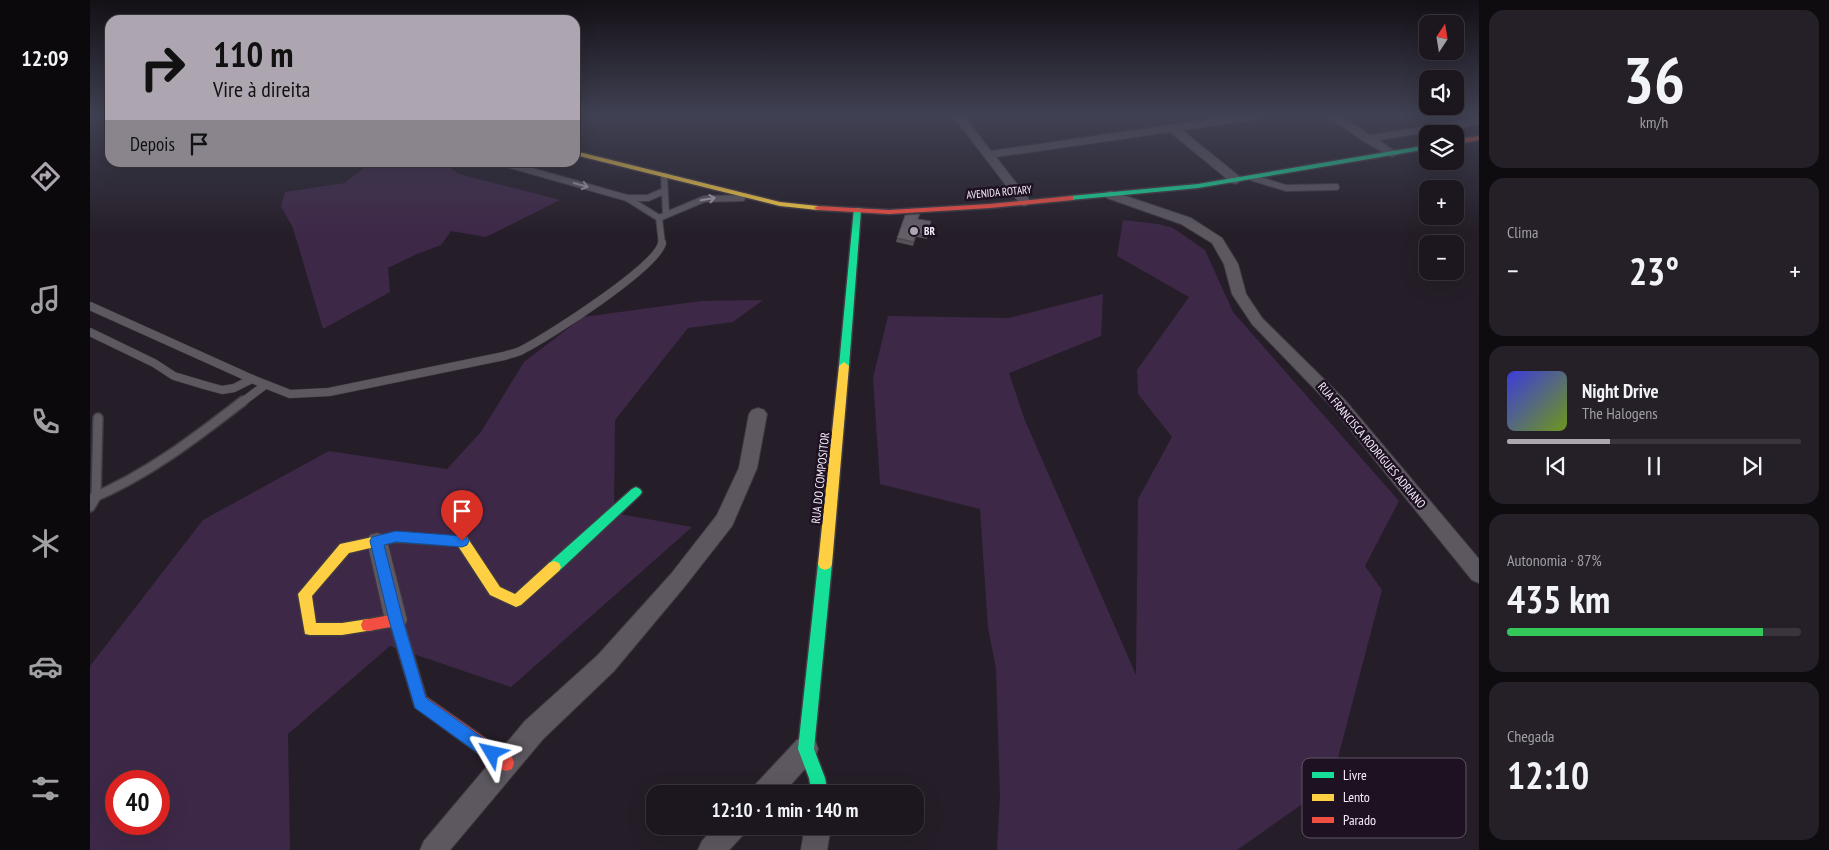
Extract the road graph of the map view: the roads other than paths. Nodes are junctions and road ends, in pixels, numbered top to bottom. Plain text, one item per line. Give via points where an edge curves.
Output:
1 (987, 155) edge
2 (585, 156) edge
3 (1206, 156) edge
4 (1382, 156) edge
5 (518, 167) edge
6 (664, 176) junction
7 (1253, 178) junction
8 (1236, 180) junction
9 (1336, 187) dead end
10 (664, 192) junction
11 (1110, 195) junction
12 (627, 198) junction
13 (753, 199) junction
14 (1025, 202) junction
15 (858, 210) junction
16 (662, 216) junction
17 (90, 306) edge
18 (90, 332) edge
19 (252, 379) junction
20 (265, 385) junction
21 (758, 414) dead end
22 (98, 418) dead end
23 (636, 492) dead end
24 (93, 498) edge
25 (90, 507) edge
26 (377, 541) junction
27 (1479, 574) edge
28 (396, 620) junction
29 (806, 749) junction
30 (506, 764) junction
31 (772, 785) edge
32 (818, 785) edge
33 (725, 835) edge
34 (816, 835) edge
35 (433, 850) edge
36 (711, 850) edge
37 (814, 850) edge

1 - 14 street
2 - 6 main road, AVENIDA ROTARY
3 - 8 street
4 - 7 main road, AVENIDA ROTARY
5 -> 12 lane
6 - 10 lane
6 - 13 main road, AVENIDA ROTARY
7 - 8 main road, AVENIDA ROTARY
7 - 9 lane via 1286,188
8 - 11 main road, AVENIDA ROTARY
10 - 12 lane via 648,198
10 - 16 lane
11 - 14 main road, AVENIDA ROTARY
11 - 27 street, RUA FRANCISCA RODRIGUES ADRIANO via 1186,222 1217,241 1231,264 1239,294 1257,321 1338,403
12 - 16 lane
13 - 15 main road, AVENIDA ROTARY
16 -> 13 lane via 704,199
14 - 15 main road, AVENIDA ROTARY via 933,210
15 - 29 main road, RUA DO COMPOSITOR
16 - 20 lane via 661,248 649,262 521,351 329,392 290,394
17 - 19 lane
18 - 19 lane via 174,376 197,383 222,390
19 - 20 lane
20 - 24 lane via 149,470
21 - 30 street via 748,468 725,520 606,663 534,730
22 - 24 lane
23 - 26 main road via 516,601 495,591 462,541 396,536
24 - 25 lane
26 - 28 street
26 - 28 main road via 345,548 305,594 310,629 342,629
28 - 30 main road via 420,702
29 - 31 street
29 - 32 main road
30 - 35 street
33 - 36 street
34 - 37 street

